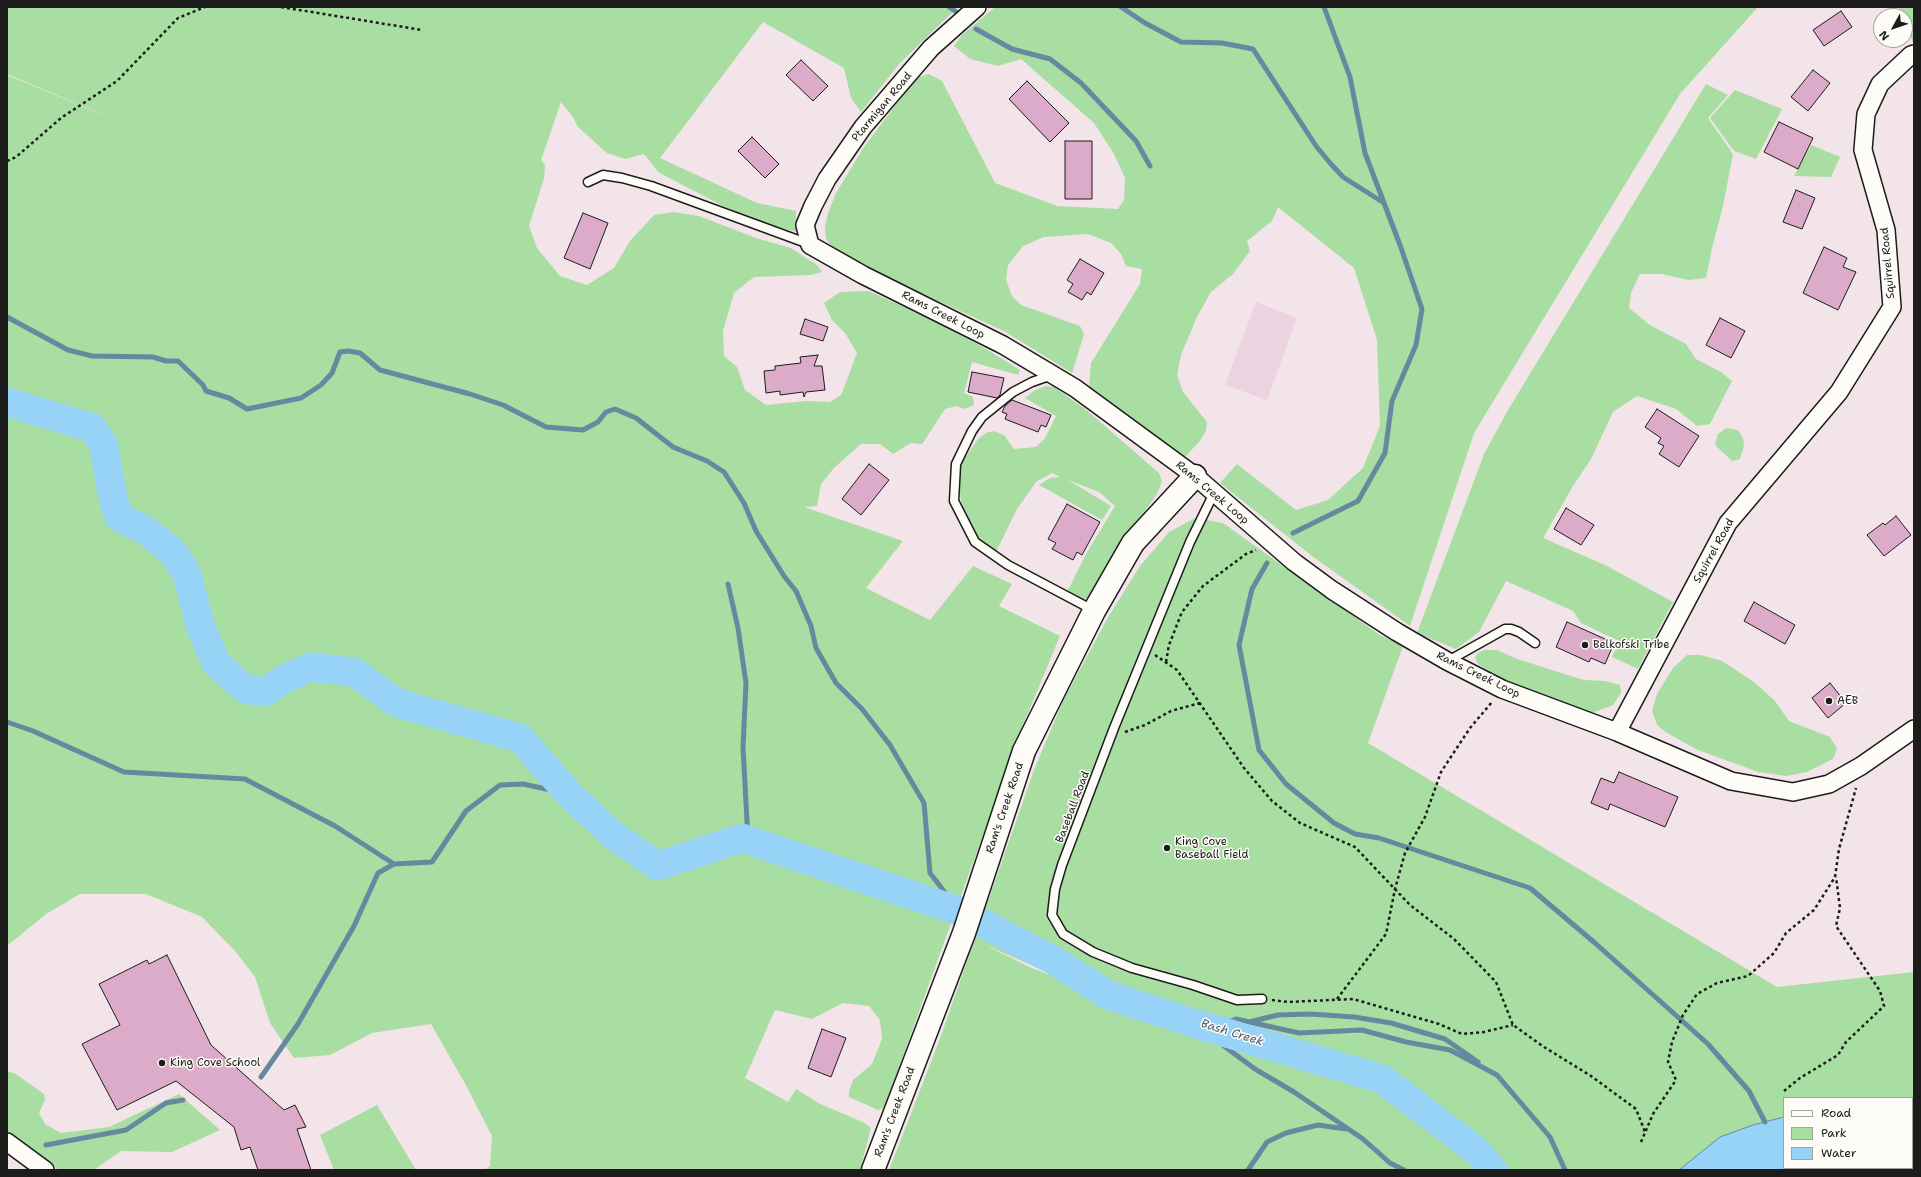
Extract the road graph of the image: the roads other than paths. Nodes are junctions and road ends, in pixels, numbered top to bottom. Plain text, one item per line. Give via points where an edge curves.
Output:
1 (977, 7) edge
2 (1914, 54) edge
3 (588, 182) dead end
4 (810, 244) junction
5 (1052, 375) junction
6 (1195, 476) junction
7 (1214, 493) junction
8 (1094, 611) junction
9 (1535, 643) dead end
10 (1447, 661) junction
11 (1914, 729) edge
12 (1617, 732) junction
13 (1262, 999) road end
14 (7, 1142) edge
15 (45, 1170) edge
16 (872, 1170) edge

1 - 4 street, Ptarmigan Road via 931,48 863,127 827,179 813,206 805,225
2 - 12 street, Squirrel Road via 1880,84 1865,121 1863,150 1886,230 1892,307 1839,392 1728,523
3 - 4 lane via 603,175 622,178
4 - 5 street, Rams Creek Loop via 863,275 1003,345
5 - 6 street, Rams Creek Loop via 1075,388
5 - 8 lane via 1013,392 982,417 956,464 954,501 975,542 1008,565
6 - 7 street, Rams Creek Loop
6 - 8 street, Ram's Creek Road via 1133,543
7 - 10 street, Rams Creek Loop via 1332,590 1396,632
7 - 13 lane, Baseball Road via 1190,542 1110,739 1062,865 1055,888 1052,915 1063,934 1093,952 1132,968 1237,1000
8 - 16 street, Ram's Creek Road via 1024,750 964,932
9 - 10 lane via 1519,632 1505,629
10 - 12 street, Rams Creek Loop via 1502,689
11 - 12 street via 1861,766 1829,784 1793,792 1731,781
14 - 15 street

